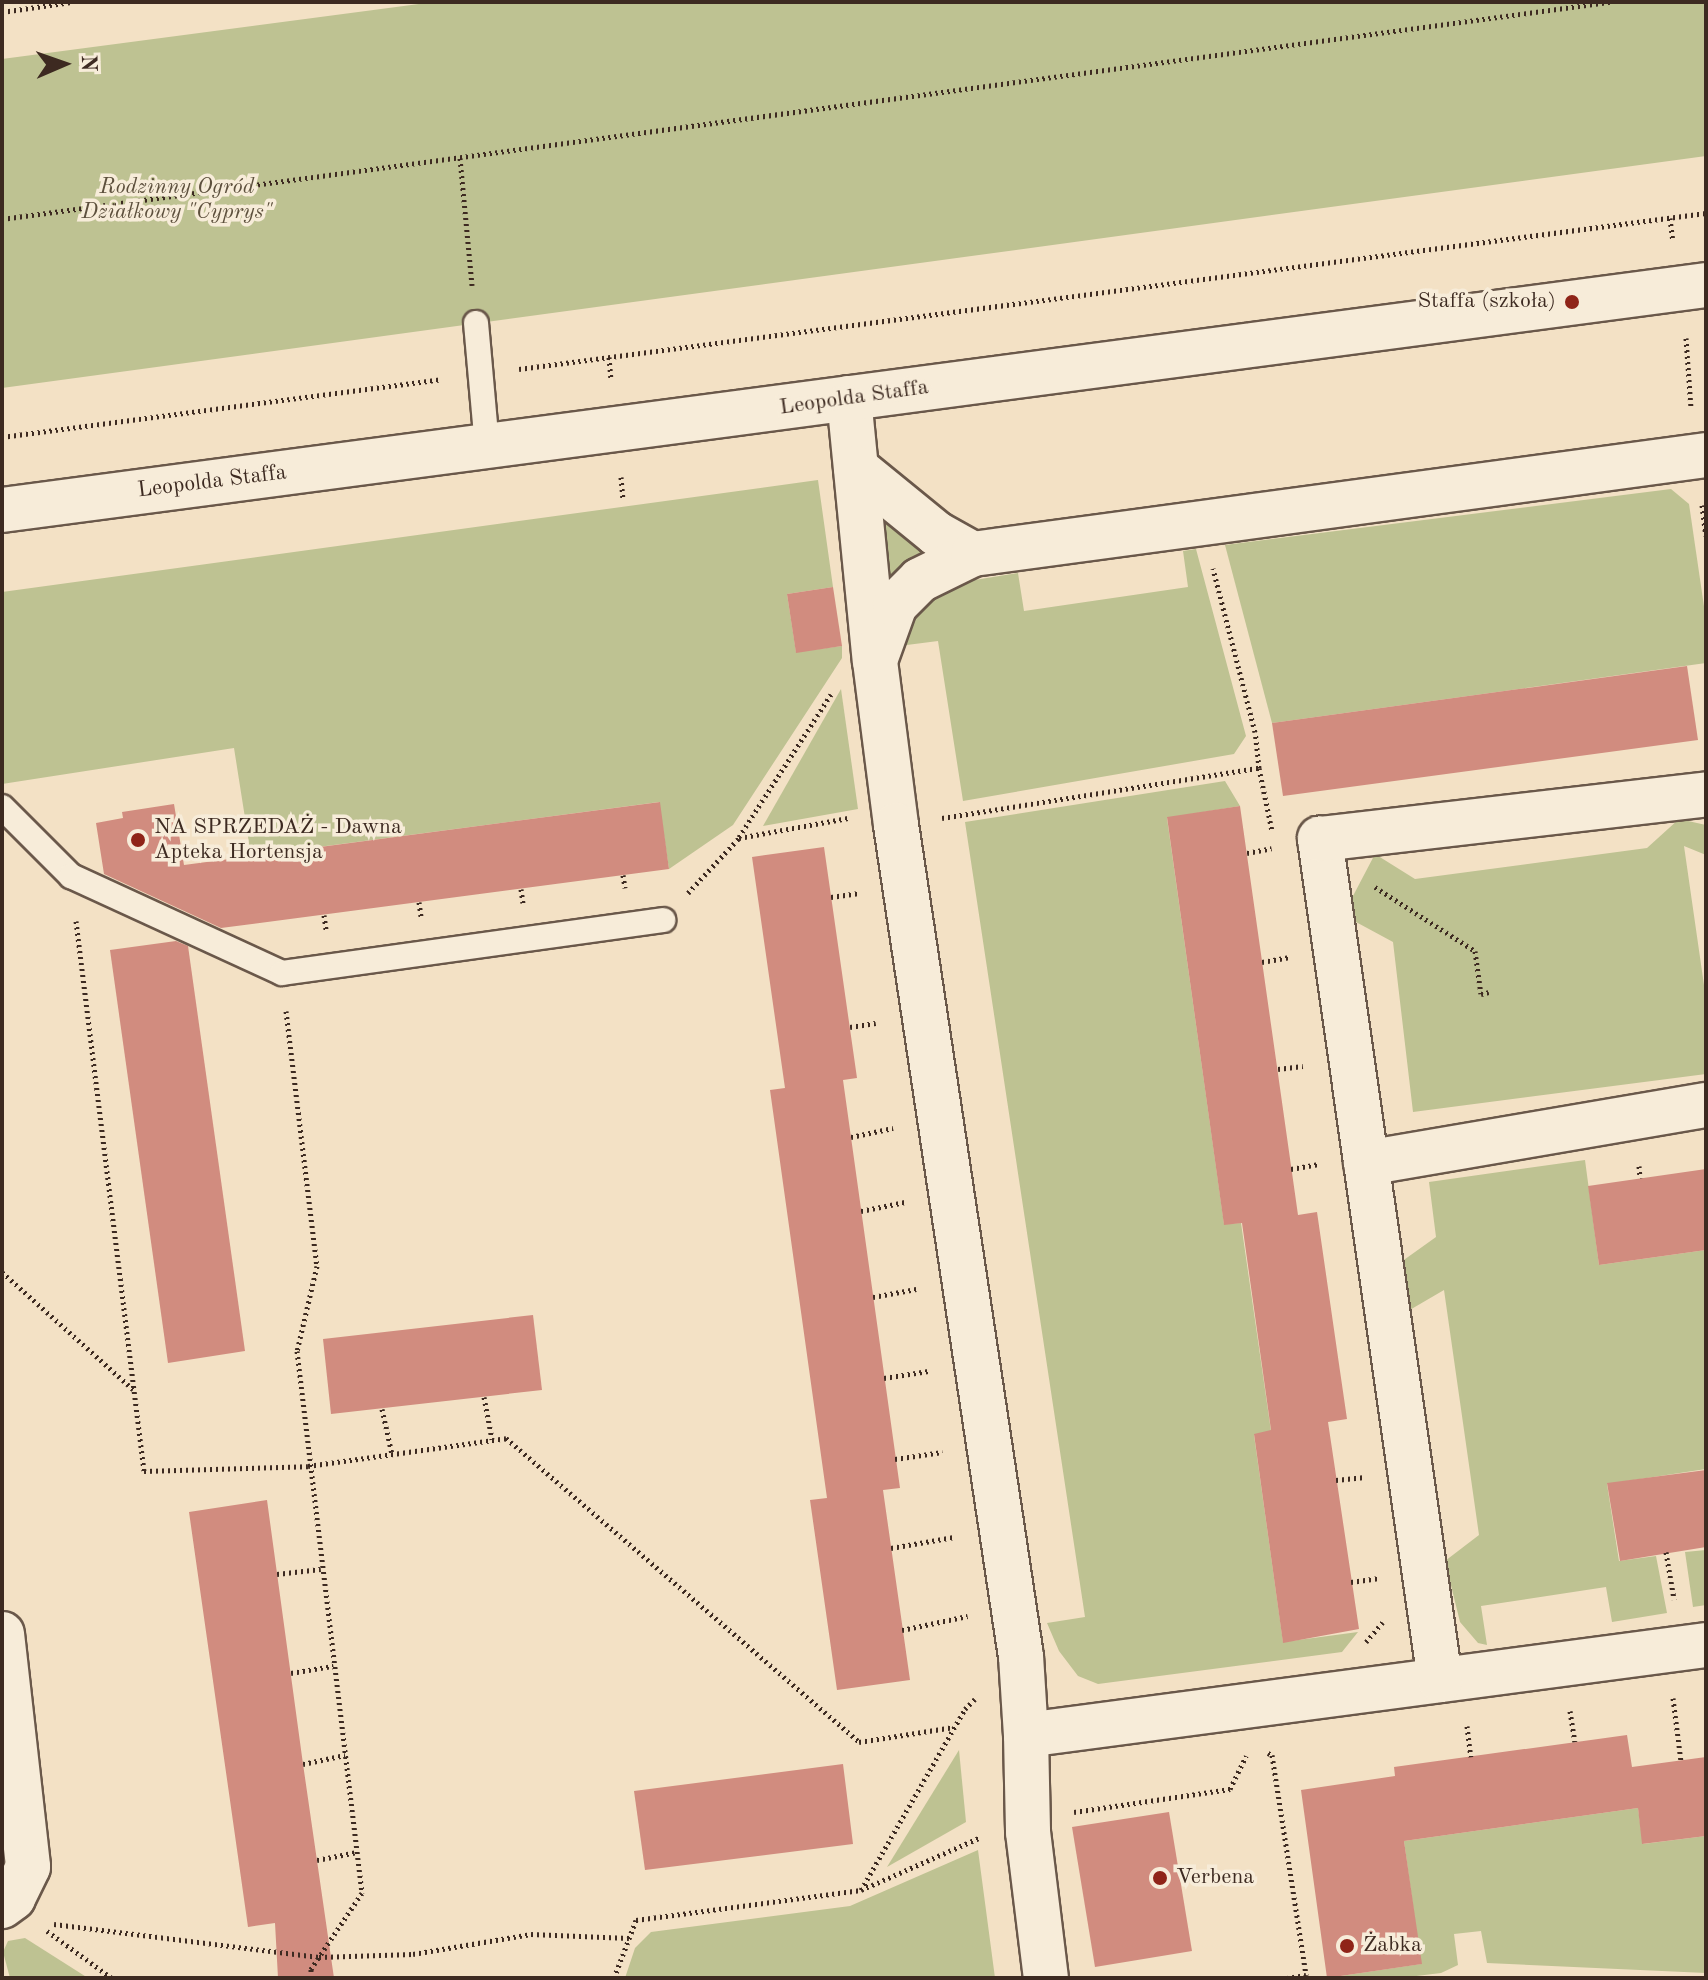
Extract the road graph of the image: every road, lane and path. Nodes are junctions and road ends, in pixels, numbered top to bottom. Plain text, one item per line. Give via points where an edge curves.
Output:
1 (71, 2) edge
2 (1610, 2) edge
3 (2, 12) edge
4 (460, 158) junction
5 (1706, 213) edge
6 (1670, 218) junction
7 (2, 219) edge
8 (1693, 287) edge
9 (476, 323) joint
10 (481, 374) junction
11 (849, 398) junction
12 (2, 437) edge
13 (487, 446) junction
14 (1700, 456) edge
15 (856, 468) junction
16 (2, 510) edge
17 (1201, 525) junction
18 (1706, 536) edge
19 (973, 554) junction
20 (875, 661) junction
21 (834, 688) dead end
22 (1706, 794) edge
23 (2, 807) edge
24 (896, 825) junction
25 (1342, 836) junction
26 (739, 838) junction
27 (1277, 846) dead end
28 (1247, 853) dead end
29 (71, 876) junction
30 (868, 892) dead end
31 (831, 897) dead end
32 (663, 920) joint
33 (282, 973) junction
34 (1489, 992) dead end
35 (885, 1022) dead end
36 (850, 1027) dead end
37 (1706, 1105) edge
38 (901, 1126) dead end
39 (851, 1137) dead end
40 (1366, 1163) junction
41 (909, 1201) dead end
42 (861, 1211) dead end
43 (2, 1272) edge
44 (924, 1287) dead end
45 (873, 1297) dead end
46 (937, 1369) dead end
47 (884, 1378) dead end
48 (134, 1390) junction
49 (484, 1397) dead end
50 (382, 1409) dead end
51 (492, 1440) junction
52 (951, 1451) dead end
53 (392, 1454) junction
54 (895, 1459) dead end
55 (308, 1466) junction
56 (963, 1536) dead end
57 (891, 1548) dead end
58 (321, 1569) junction
59 (277, 1574) dead end
60 (973, 1615) dead end
61 (902, 1630) dead end
62 (2, 1634) edge
63 (1706, 1645) edge
64 (1021, 1656) junction
65 (333, 1666) junction
66 (291, 1673) dead end
67 (1440, 1680) junction
68 (1672, 1688) dead end
69 (954, 1727) junction
70 (1026, 1735) junction
71 (1250, 1748) dead end
72 (1261, 1751) dead end
73 (345, 1755) junction
74 (1681, 1761) dead end
75 (303, 1764) dead end
76 (1028, 1832) junction
77 (357, 1852) junction
78 (317, 1860) dead end
79 (861, 1890) junction
80 (2, 1906) edge
81 (629, 1938) junction
82 (319, 1957) junction
83 (112, 1978) edge
84 (311, 1978) edge
85 (614, 1978) edge
86 (1046, 1978) edge
87 (1287, 1978) edge

1 - 3 path
2 - 4 path
4 - 7 path
4 - 9 path
5 - 6 path
6 - 8 path
6 - 10 path
8 - 11 street, Leopolda Staffa
8 - 14 path via 1689,361
9 - 10 lane
10 - 12 path
10 - 13 lane
11 - 13 street, Leopolda Staffa
11 - 15 street
13 - 16 street, Leopolda Staffa
14 - 17 street
14 - 18 path
15 - 19 street via 916,519
15 - 20 street
17 - 19 street
17 - 24 path via 1255,732 1259,768
19 - 20 street via 920,580 895,605
20 - 24 street
21 - 26 path
22 - 25 street
23 - 29 lane
24 - 26 path via 873,813
24 - 64 street
25 - 34 path via 1349,871 1475,951 1481,994
25 - 40 street via 1320,839
26 - 32 path
27 - 28 path
29 - 33 lane
29 - 48 path
30 - 31 path
32 - 33 lane
33 - 55 path via 317,1266 297,1351
35 - 36 path
37 - 40 street
38 - 39 path
40 - 67 street
41 - 42 path
43 - 48 path
44 - 45 path
46 - 47 path
48 - 55 path via 144,1471
49 - 51 path
50 - 53 path
51 - 53 path
51 - 69 path via 506,1438 859,1742
52 - 54 path
53 - 55 path
55 - 58 path
56 - 57 path
58 - 59 path
58 - 65 path
60 - 61 path
62 - 80 street via 28,1867 13,1898
63 - 67 street
64 - 69 path via 965,1709
64 - 70 street
65 - 66 path
65 - 73 path
67 - 70 street
68 - 74 path
69 - 79 path
70 - 76 street
71 - 76 path via 1230,1789 1060,1814
72 - 87 path via 1272,1755 1306,1975
73 - 75 path
73 - 77 path
76 - 79 path via 977,1838
76 - 86 street
77 - 78 path
77 - 82 path via 362,1893
79 - 81 path via 636,1920
81 - 82 path via 531,1934 413,1954
81 - 85 path
82 - 83 path via 47,1927
82 - 84 path

